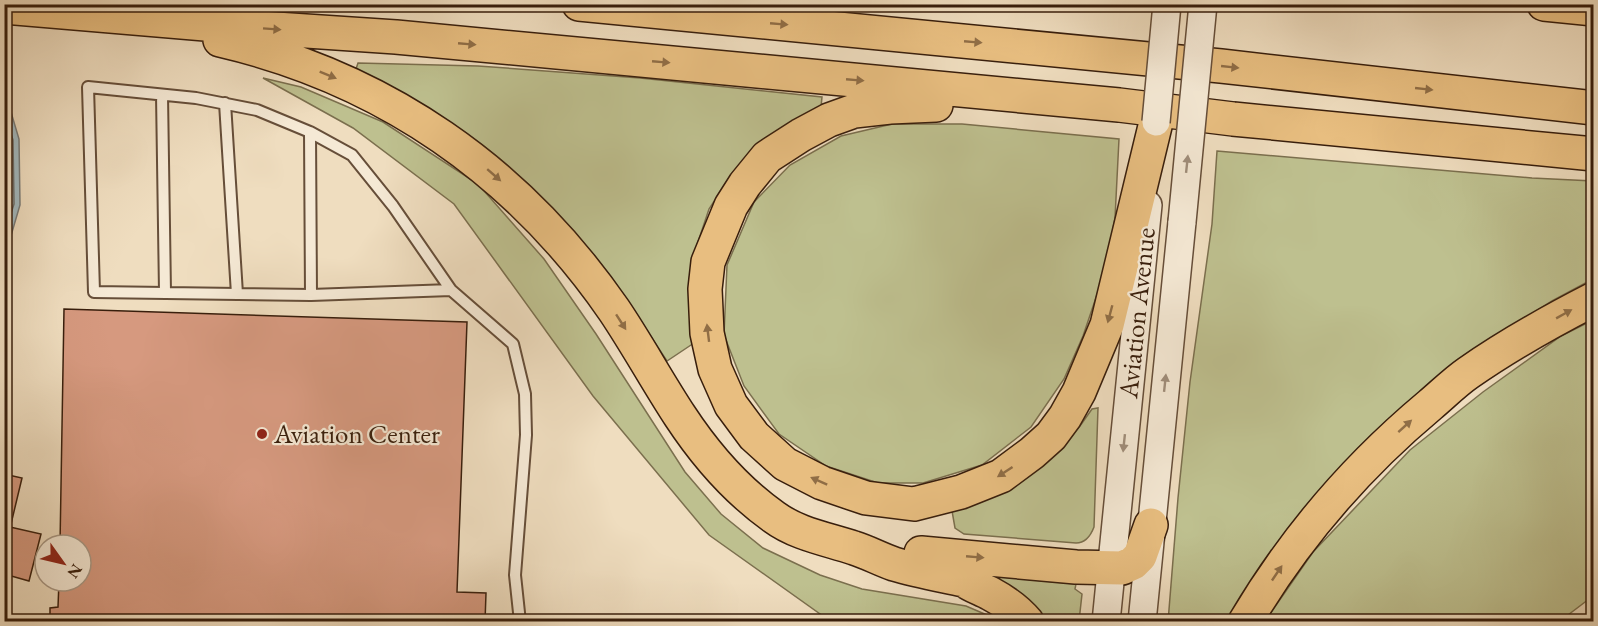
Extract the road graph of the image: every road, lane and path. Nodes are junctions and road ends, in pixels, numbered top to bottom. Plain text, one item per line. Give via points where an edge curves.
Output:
1 (579, 4) edge
2 (1167, 4) edge
3 (1203, 4) edge
4 (1544, 4) edge
5 (4, 7) edge
6 (1593, 9) edge
7 (162, 95) junction
8 (225, 104) junction
9 (1119, 105) junction
10 (1593, 108) edge
11 (1156, 122) joint
12 (310, 132) junction
13 (1593, 154) edge
14 (1139, 217) junction
15 (451, 290) junction
16 (165, 292) junction
17 (237, 294) junction
18 (311, 295) junction
19 (1593, 299) edge
20 (1151, 525) junction
21 (854, 548) junction
22 (1111, 569) junction
23 (520, 621) edge
24 (1027, 621) edge
25 (1106, 621) edge
26 (1142, 621) edge
27 (1245, 621) edge

1 -> 10 highway via 1221,66
2 - 11 street, bridge
20 -> 3 street, Aviation Avenue, bridge
4 - 6 highway
5 -> 9 highway via 396,37
5 -> 21 highway via 249,46 354,86 440,135 515,193 550,230 613,309 680,416 719,468 776,519 806,534
7 - 8 lane
7 - 16 lane
7 - 16 lane via 88,87 94,291
8 - 12 lane via 257,110
8 - 17 lane
9 - 13 highway
14 -> 9 highway via 1107,325 1065,417 1051,436 1001,476 961,492 914,504 866,498 785,465 754,436 732,405 715,369 706,333 708,262 731,206 767,157 829,120 854,111 890,106
11 - 14 highway
12 - 15 lane via 352,155
12 - 18 lane
14 -> 22 street, Aviation Avenue
15 - 18 lane
15 - 23 lane via 513,345 525,394 526,435 515,575
16 - 17 lane
17 - 18 lane
27 -> 19 highway via 1317,518 1381,448 1468,373
20 - 22 highway via 1140,556 1122,568
20 - 26 street, Aviation Avenue
21 -> 22 highway
21 - 24 highway via 894,564 964,580 992,594
22 - 25 street, Aviation Avenue

